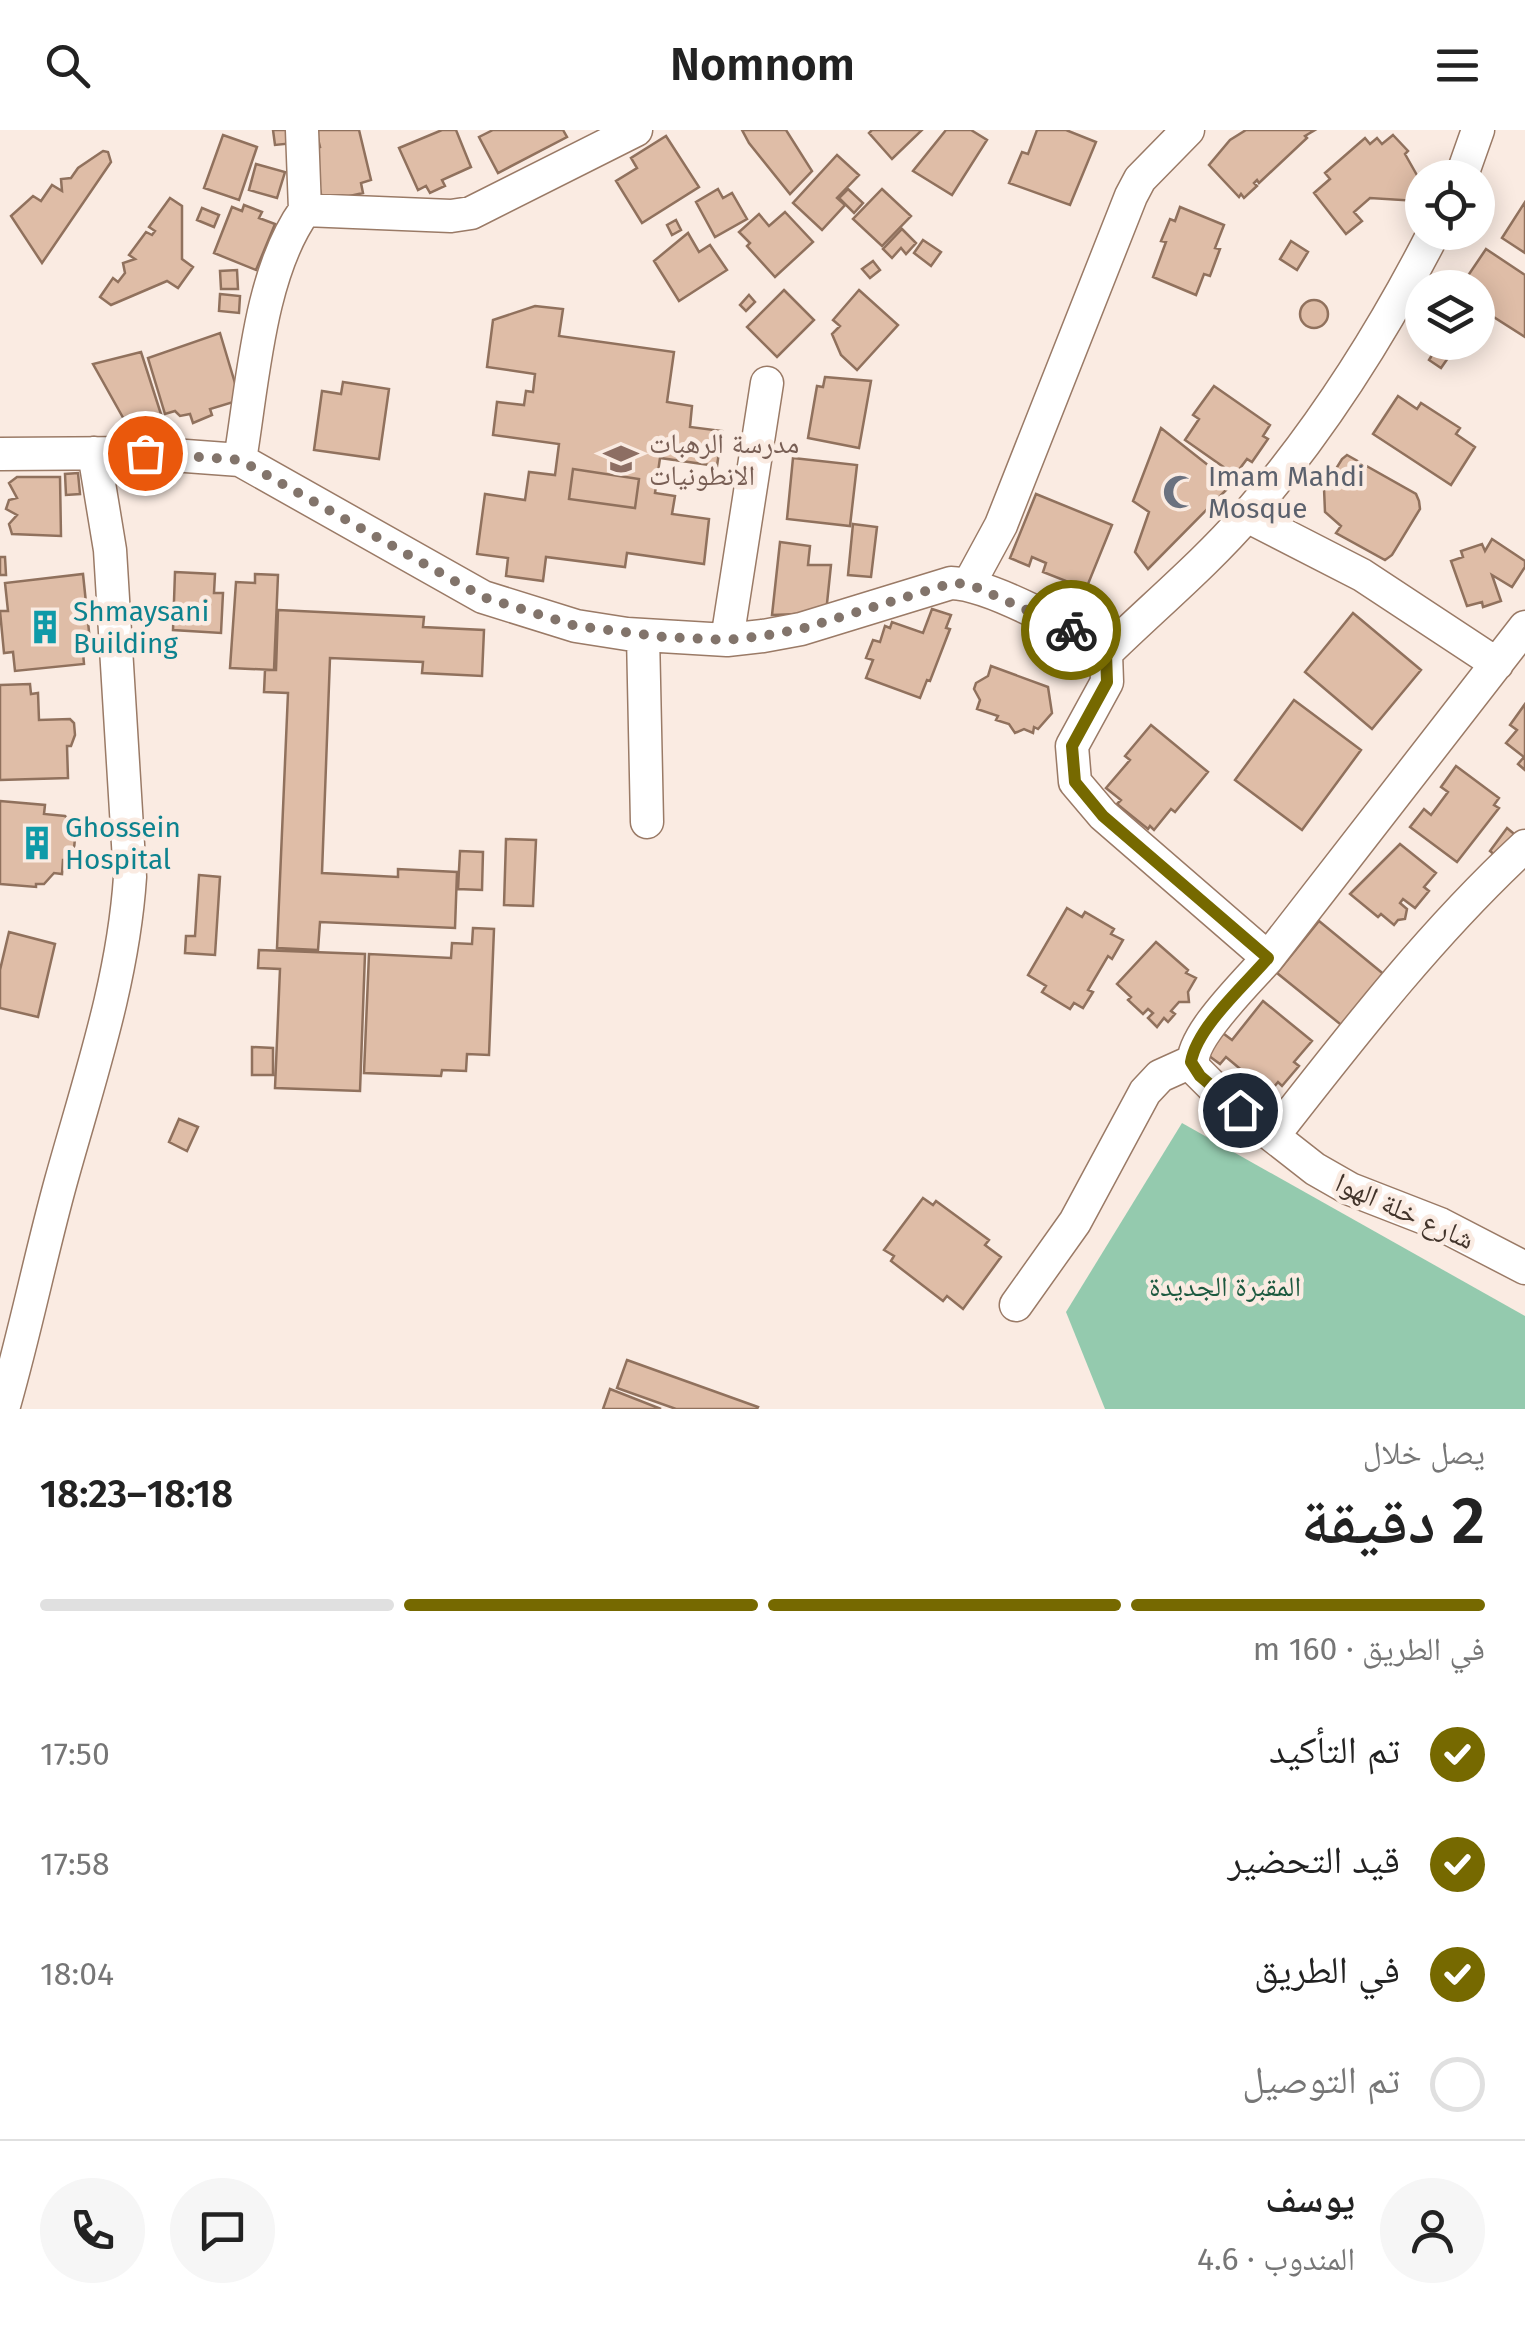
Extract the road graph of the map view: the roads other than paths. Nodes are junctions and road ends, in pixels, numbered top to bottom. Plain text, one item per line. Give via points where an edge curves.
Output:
1 (302, 130) edge
2 (636, 130) edge
3 (1188, 130) edge
4 (1478, 130) edge
5 (1467, 160) edge
6 (304, 210) junction
7 (1425, 250) edge
8 (767, 382) dead end
9 (94, 453) junction
10 (0, 454) edge
11 (240, 460) junction
12 (1247, 516) junction
13 (969, 584) junction
14 (1525, 628) edge
15 (643, 635) junction
16 (727, 640) junction
17 (1106, 653) junction
18 (1497, 664) junction
19 (647, 822) dead end
20 (1525, 846) edge
21 (1268, 958) junction
22 (1191, 1062) junction
23 (1274, 1135) junction
24 (1525, 1268) edge
25 (1016, 1304) dead end
26 (3, 1409) edge

1 - 6 street
2 - 6 street via 471,213
3 - 13 street via 1131,196 1001,524
4 - 5 street
6 - 11 street via 273,272
7 - 12 street via 1351,380
8 - 16 street
9 - 10 street
9 - 11 street
9 - 26 street via 110,550 128,909 114,994
11 - 15 street via 483,597 576,626
12 - 17 street
12 - 18 street via 1362,575
13 - 16 street via 952,583 801,629
13 - 17 street via 1057,622
14 - 18 street
15 - 16 street
15 - 19 street
17 - 21 street via 1107,682 1072,746 1075,782 1103,816
18 - 21 street
20 - 23 street via 1426,946
21 - 22 street via 1212,1023
22 - 23 street, شارع خلة الهوا via 1213,1089
22 - 25 street via 1160,1076 1145,1092 1076,1222
23 - 24 street, شارع خلة الهوا via 1350,1189 1440,1224

